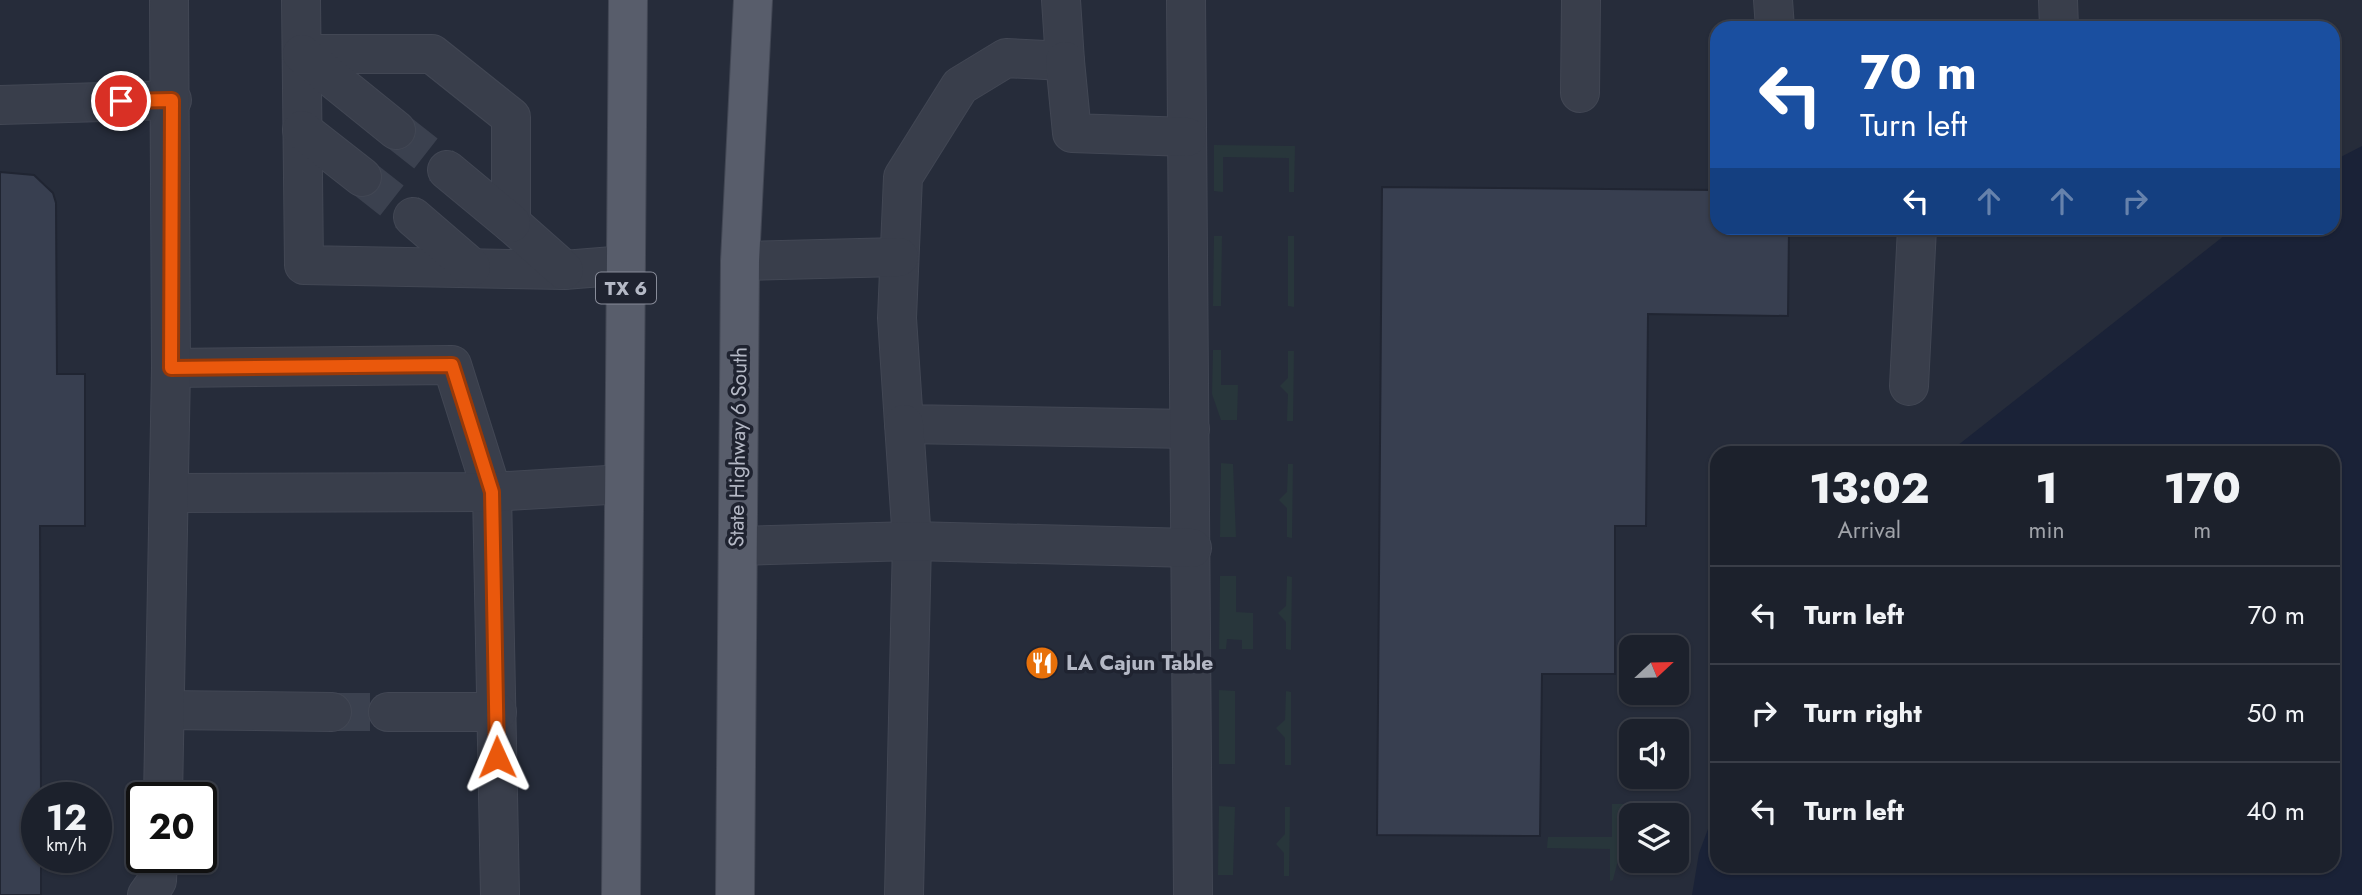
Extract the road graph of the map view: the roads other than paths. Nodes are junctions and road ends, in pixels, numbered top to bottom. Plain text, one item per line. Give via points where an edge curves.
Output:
1 (169, 0) edge
2 (301, 0) edge
3 (628, 0) edge
4 (753, 0) edge
5 (1061, 0) edge
6 (1186, 0) edge
7 (1581, 0) edge
8 (1773, 0) edge
9 (2058, 0) edge
10 (1774, 21) edge
11 (2059, 21) edge
12 (302, 54) junction
13 (1065, 61) junction
14 (1580, 93) dead end
15 (172, 100) junction
16 (0, 105) edge
17 (302, 130) junction
18 (396, 130) tunnel mouth
19 (1186, 138) junction
20 (447, 170) tunnel mouth
21 (362, 177) tunnel mouth
22 (413, 217) tunnel mouth
23 (510, 223) junction
24 (1917, 235) edge
25 (899, 257) junction
26 (740, 261) junction
27 (626, 265) junction
28 (471, 267) junction
29 (564, 270) junction
30 (171, 368) junction
31 (1909, 386) dead end
32 (904, 424) junction
33 (1190, 429) junction
34 (624, 484) junction
35 (492, 492) junction
36 (169, 493) junction
37 (912, 541) junction
38 (737, 546) junction
39 (1192, 548) junction
40 (164, 710) junction
41 (332, 712) tunnel mouth
42 (388, 712) tunnel mouth
43 (496, 712) junction
44 (163, 782) edge
45 (158, 873) edge
46 (147, 895) edge
47 (500, 895) edge
48 (621, 895) edge
49 (735, 895) edge
50 (904, 895) edge
51 (1193, 895) edge

1 - 15 lane
2 - 12 lane
3 - 27 main road, TX 6
4 - 26 main road, State Highway 6 South
5 - 13 lane
6 - 19 lane
7 - 14 lane
8 - 10 lane
9 - 11 lane
12 - 17 lane
12 - 18 lane
12 - 23 lane via 432,54 511,117
13 - 19 lane via 1072,134
13 - 25 lane via 1006,58 960,86 903,177
15 - 16 lane
15 - 30 lane
17 - 21 lane
17 - 28 lane via 304,265
19 - 33 lane
20 - 23 lane
22 - 28 lane
23 - 29 lane
24 - 31 lane
25 - 26 lane
25 - 32 lane via 897,318
26 - 38 main road, State Highway 6 South
27 - 29 lane
27 - 34 main road, TX 6
28 - 29 lane
30 - 35 lane via 452,365
30 - 36 lane
32 - 33 lane
32 - 37 lane
33 - 39 lane
34 - 35 lane
34 - 48 main road, TX 6
35 - 36 lane
35 - 43 lane
36 - 40 lane
37 - 38 lane
37 - 39 lane
37 - 50 lane
38 - 49 main road, State Highway 6 South
39 - 51 lane
40 - 41 lane
40 - 44 lane
42 - 43 lane
43 - 47 lane
45 - 46 lane

